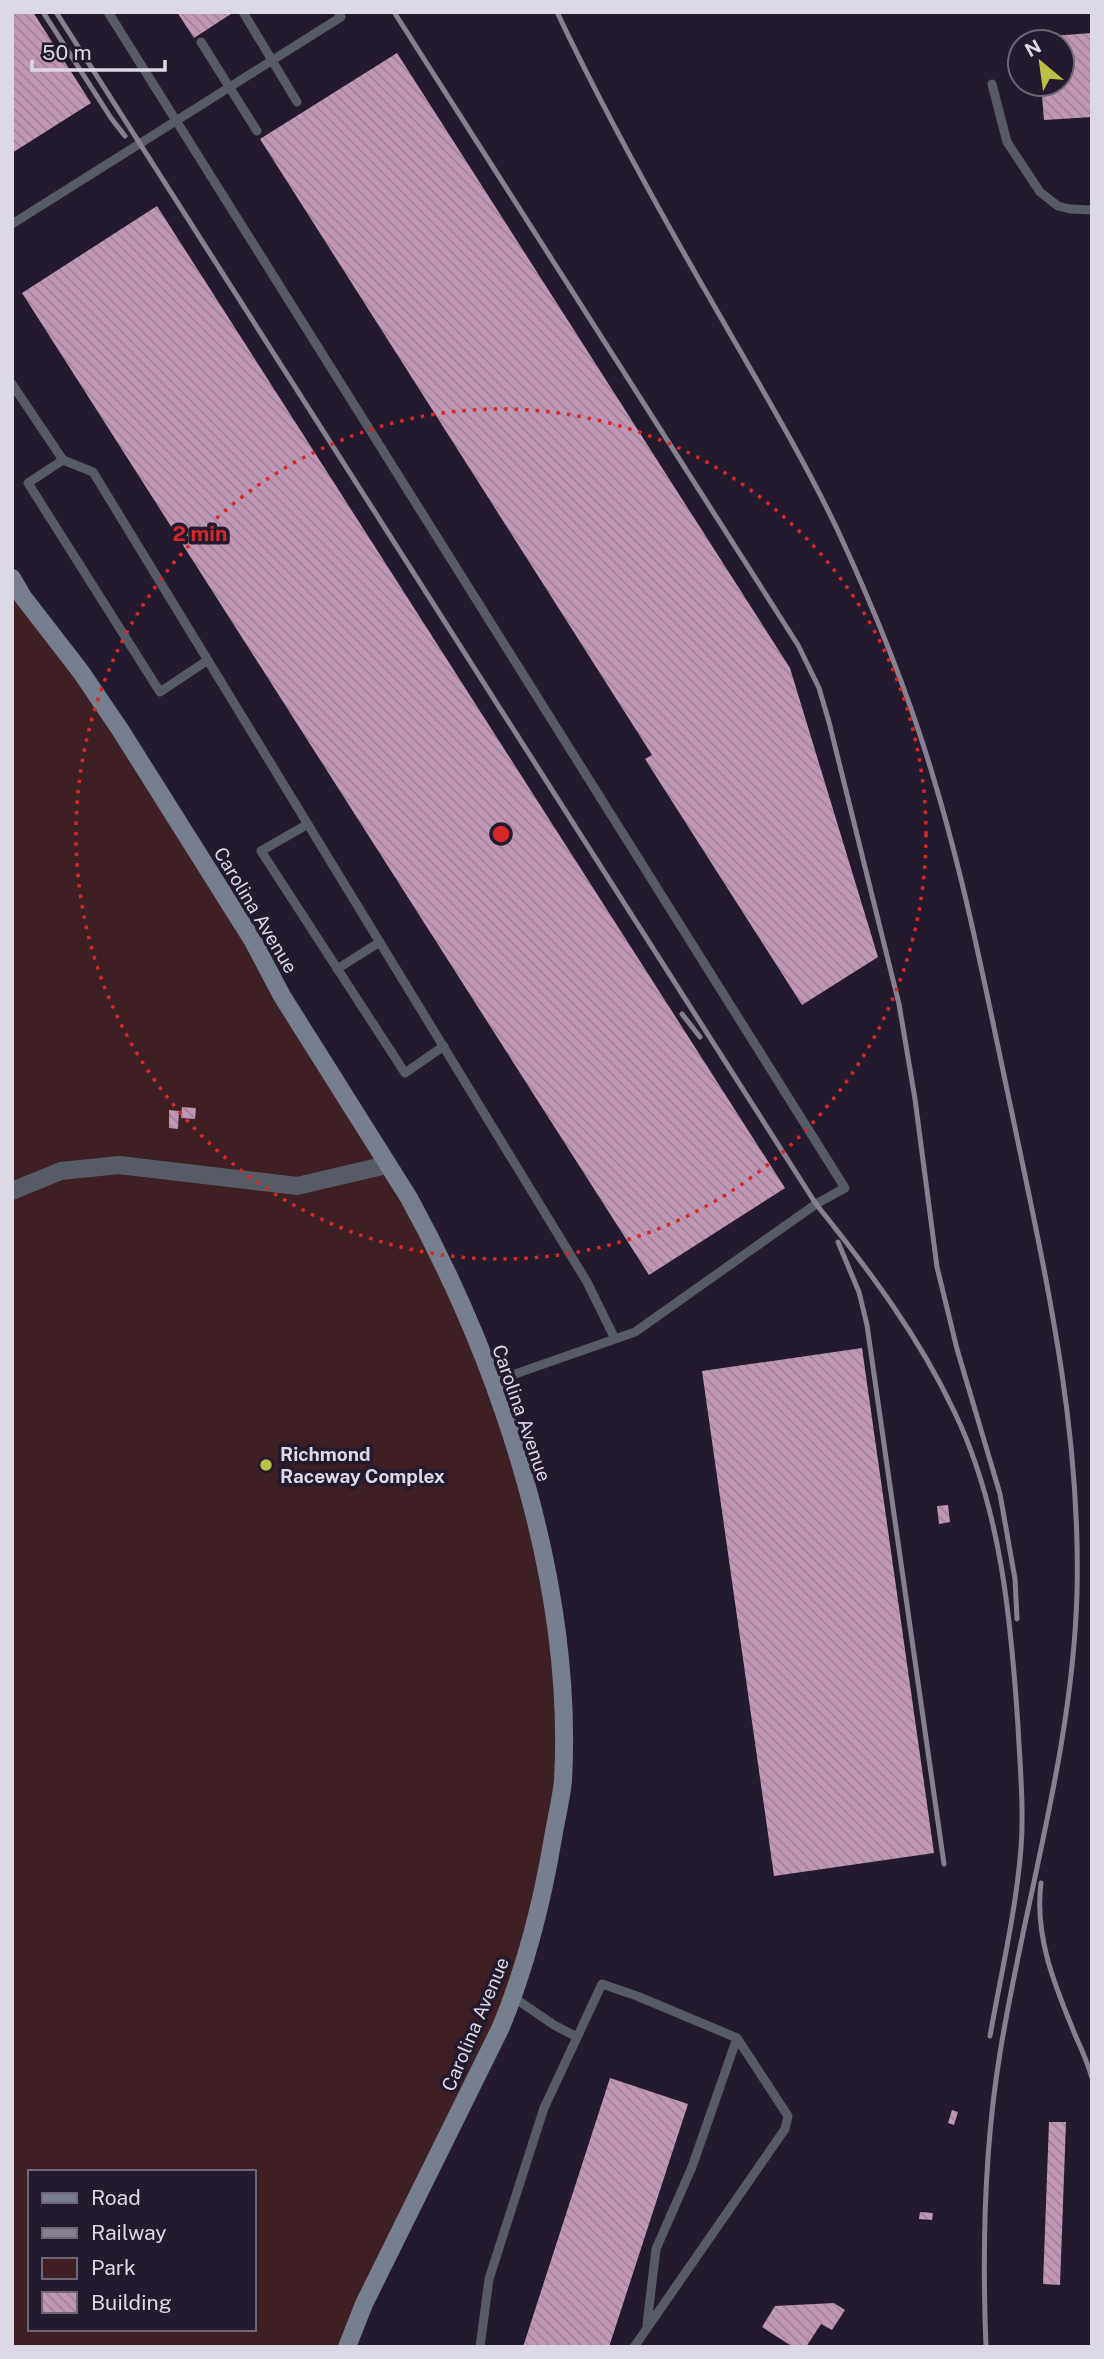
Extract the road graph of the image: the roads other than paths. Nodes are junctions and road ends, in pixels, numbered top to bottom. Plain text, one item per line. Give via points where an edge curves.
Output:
1 (108, 12) edge
2 (243, 12) edge
3 (338, 12) edge
4 (201, 43) dead end
5 (272, 60) junction
6 (992, 84) dead end
7 (230, 88) junction
8 (297, 102) dead end
9 (176, 121) junction
10 (257, 131) dead end
11 (1092, 210) edge
12 (12, 224) edge
13 (12, 384) edge
14 (63, 460) junction
15 (12, 578) edge
16 (208, 660) junction
17 (308, 824) junction
18 (380, 942) junction
19 (337, 969) junction
20 (444, 1046) junction
21 (387, 1165) junction
22 (12, 1191) edge
23 (615, 1339) junction
24 (492, 1382) junction
25 (513, 1997) junction
26 (577, 2037) junction
27 (737, 2038) junction
28 (647, 2325) junction
29 (347, 2347) edge
30 (480, 2347) edge
31 (634, 2347) edge

1 - 9 lane
2 - 5 lane
3 - 5 lane via 341,17
4 - 7 lane
5 - 7 lane
5 - 8 lane
6 - 11 lane via 1007,142 1040,192 1058,206
7 - 9 lane
7 - 10 lane
9 - 12 lane
9 - 23 lane via 845,1188 635,1332
13 - 14 lane
14 - 16 lane via 93,472
14 - 16 lane via 28,483 160,692
15 - 21 street, Carolina Avenue via 121,731
16 - 17 lane
17 - 18 lane
17 - 19 lane via 261,851
18 - 19 lane
18 - 20 lane
19 - 20 lane via 405,1073
20 - 23 lane via 587,1282
21 - 22 street via 297,1186 119,1165 61,1171
21 - 24 street, Carolina Avenue via 425,1228
23 - 24 lane
24 - 25 street, Carolina Avenue via 548,1574 562,1712 560,1802 538,1913
25 - 26 lane
25 - 29 street, Carolina Avenue
26 - 27 lane via 602,1984
26 - 30 lane via 544,2108 494,2261
27 - 28 lane via 692,2167 656,2249
27 - 28 lane via 788,2116 785,2129
28 - 31 lane

